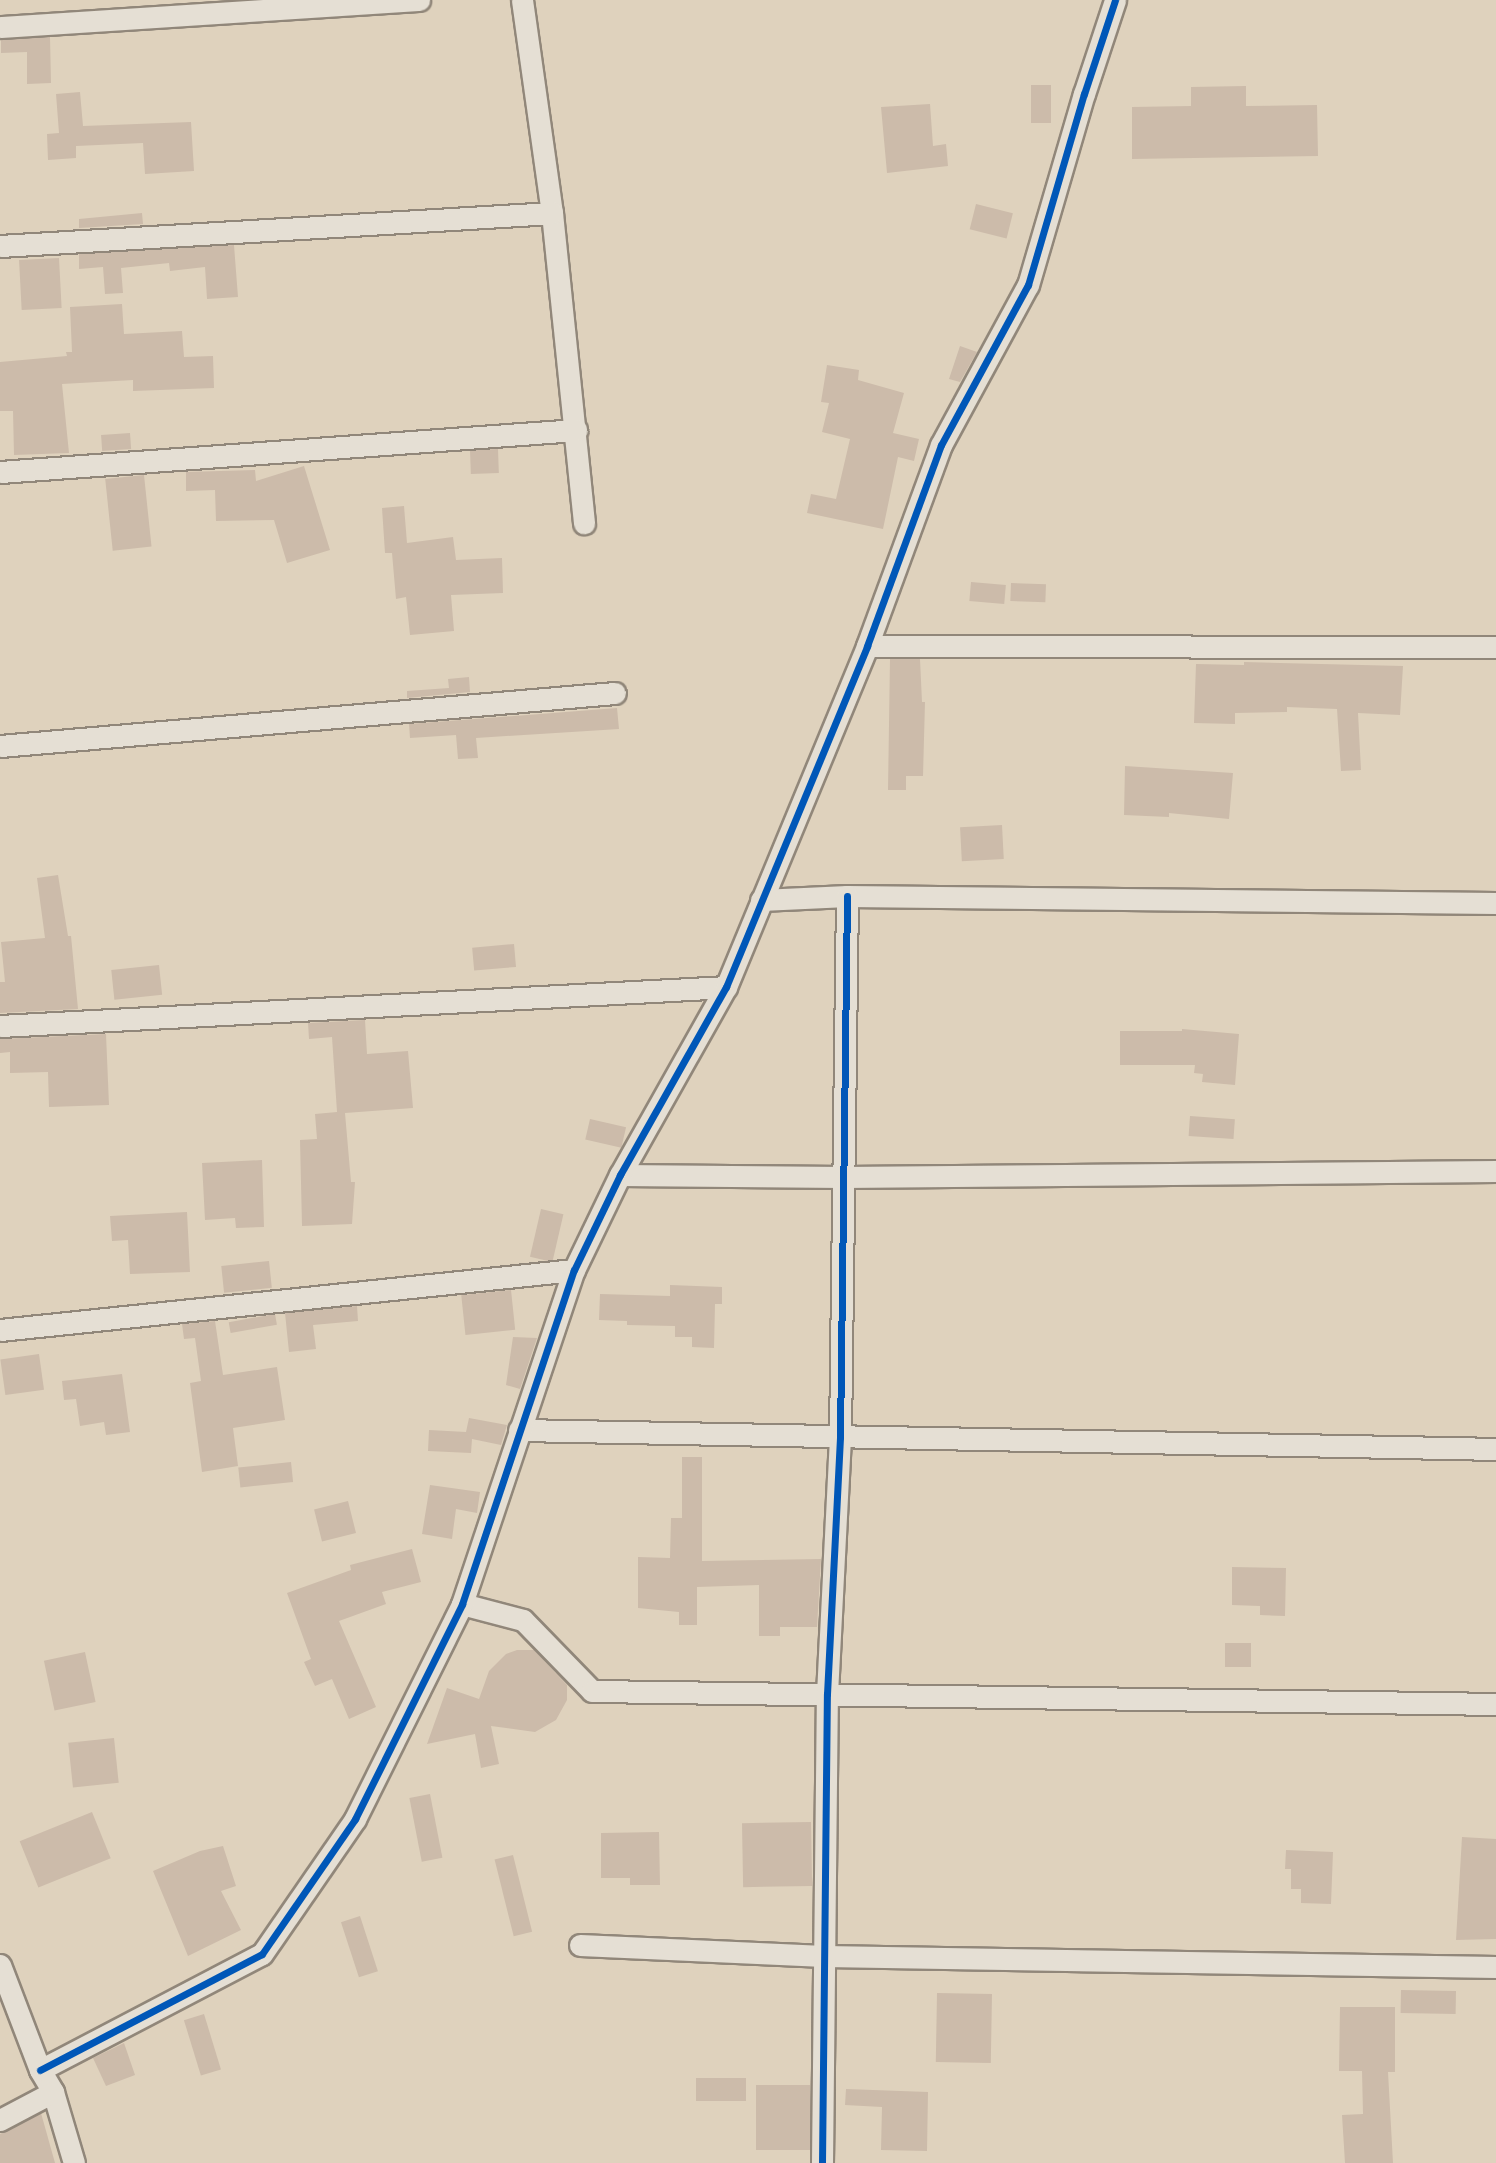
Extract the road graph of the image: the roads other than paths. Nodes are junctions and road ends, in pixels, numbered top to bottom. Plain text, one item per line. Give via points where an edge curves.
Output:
1 (419, 0) edge
2 (522, 0) edge
3 (1115, 0) edge
4 (0, 27) edge
5 (552, 213) junction
6 (0, 246) edge
7 (576, 430) junction
8 (0, 472) edge
9 (584, 523) dead end
10 (867, 646) junction
11 (1496, 648) edge
12 (615, 693) dead end
13 (0, 746) edge
14 (847, 896) junction
15 (761, 900) junction
16 (1496, 903) edge
17 (726, 987) junction
18 (0, 1026) edge
19 (1496, 1171) edge
20 (620, 1175) junction
21 (843, 1177) junction
22 (574, 1270) junction
23 (0, 1330) edge
24 (519, 1430) junction
25 (840, 1437) junction
26 (1496, 1449) edge
27 (462, 1604) junction
28 (827, 1694) junction
29 (1496, 1704) edge
30 (580, 1945) dead end
31 (824, 1956) junction
32 (0, 1965) edge
33 (1496, 1967) edge
34 (40, 2070) junction
35 (53, 2092) junction
36 (0, 2120) edge
37 (74, 2163) edge
38 (822, 2163) edge

1 - 4 street
2 - 5 street
3 - 10 street via 1028,285 941,445
5 - 6 street
5 - 7 street
7 - 8 street
7 - 9 street
10 - 11 street
10 - 15 street
12 - 13 street
14 - 15 street
14 - 16 street
14 - 21 street
15 - 17 street
17 - 18 street
17 - 20 street
19 - 21 street
20 - 21 street
20 - 22 street
21 - 25 street
22 - 23 street
22 - 24 street
24 - 25 street
24 - 27 street
25 - 26 street
25 - 28 street
27 - 28 street via 523,1620 592,1691
27 - 34 street via 355,1819 262,1954
28 - 29 street
28 - 31 street
30 - 31 street
31 - 33 street
31 - 38 street
32 - 34 street
34 - 35 street
35 - 36 street
35 - 37 street

